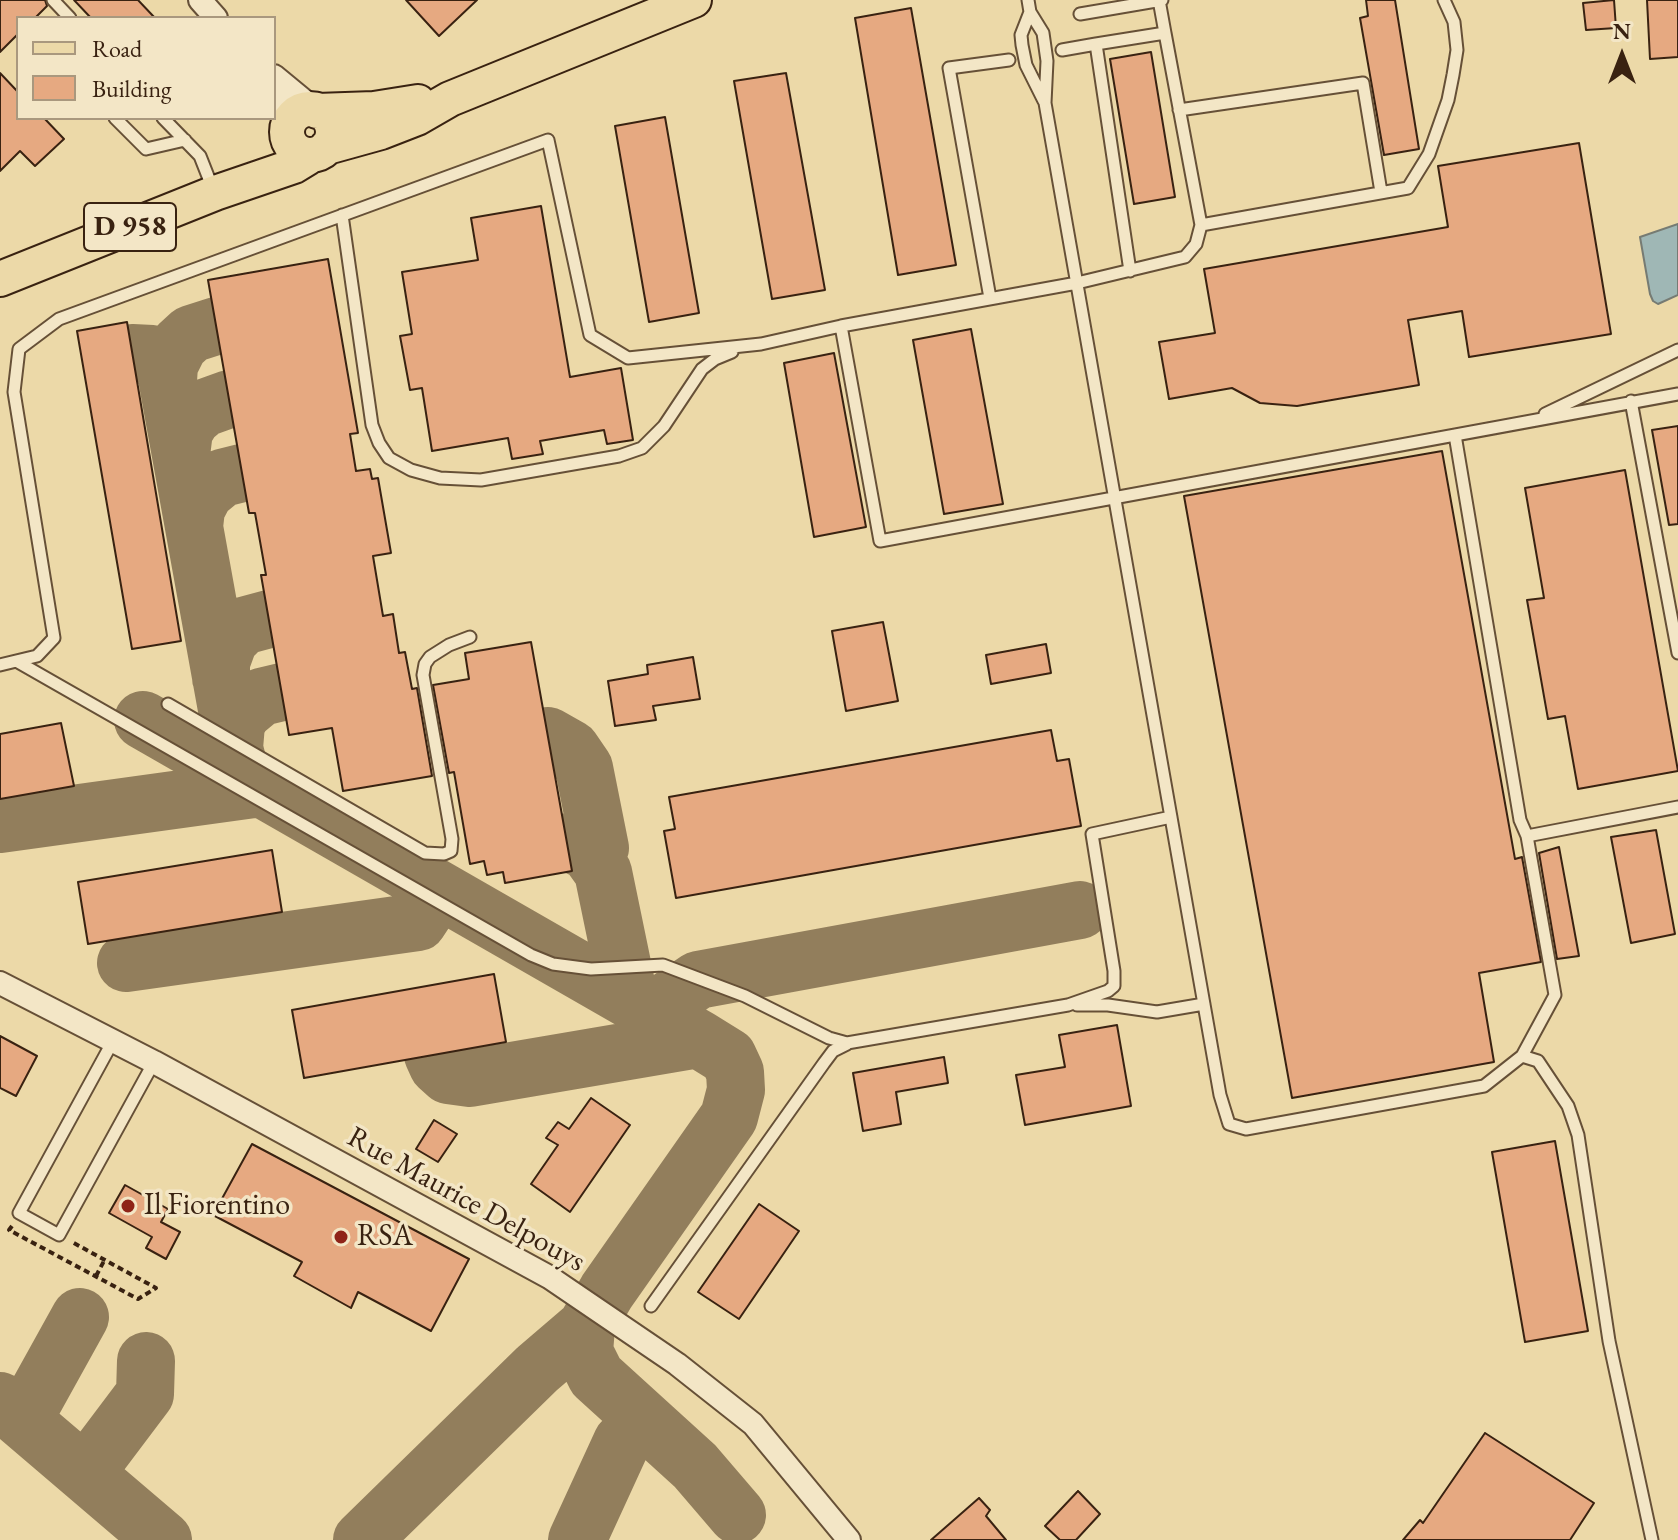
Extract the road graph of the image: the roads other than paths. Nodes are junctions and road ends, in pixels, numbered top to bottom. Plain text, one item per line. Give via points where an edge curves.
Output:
1 (53, 0) edge
2 (200, 0) edge
3 (694, 0) edge
4 (1160, 0) edge
5 (1444, 0) edge
6 (1029, 6) edge
7 (1080, 14) dead end
8 (68, 16) edge
9 (214, 16) edge
10 (1165, 33) junction
11 (1096, 44) junction
12 (1062, 50) dead end
13 (1009, 60) dead end
14 (276, 78) edge
15 (276, 92) edge
16 (450, 99) junction
17 (1045, 103) junction
18 (316, 110) junction
19 (1179, 110) junction
20 (117, 120) edge
21 (165, 120) edge
22 (185, 140) junction
23 (303, 142) junction
24 (1381, 192) junction
25 (215, 193) junction
26 (342, 215) junction
27 (1201, 225) junction
28 (1130, 271) junction
29 (0, 279) edge
30 (1077, 283) junction
31 (990, 298) junction
32 (841, 326) junction
33 (756, 345) junction
34 (1678, 350) edge
35 (1678, 394) edge
36 (1631, 401) junction
37 (1530, 421) junction
38 (1455, 435) junction
39 (1115, 497) junction
40 (470, 637) dead end
41 (1678, 653) edge
42 (18, 662) junction
43 (0, 665) edge
44 (168, 704) dead end
45 (1678, 807) edge
46 (1171, 817) junction
47 (1527, 836) junction
48 (0, 983) edge
49 (1204, 1004) junction
50 (1068, 1005) junction
51 (113, 1041) junction
52 (860, 1042) junction
53 (1522, 1056) junction
54 (154, 1062) junction
55 (651, 1306) dead end
56 (849, 1540) edge
57 (1652, 1540) edge

1 - 8 lane
2 - 9 street
3 - 16 main road, D 958
4 - 7 lane
4 - 10 lane
5 - 24 lane via 1454,22 1457,50 1448,100 1429,154 1408,188
6 - 17 lane via 1043,33
6 - 17 lane via 1022,45
10 - 11 lane
10 - 19 lane
11 - 12 lane
11 - 28 lane
13 - 31 lane via 949,68
14 - 18 street
15 - 23 street
16 - 18 main road, D 958
16 - 23 main road, D 958 via 381,132
17 - 30 lane
18 - 23 main road via 329,119 333,133
19 - 24 lane via 1363,83
19 - 27 lane
20 - 22 lane via 146,149
21 - 22 lane
22 - 25 lane via 200,156
23 - 25 main road, D 958 via 294,166
24 - 27 lane
25 - 29 main road, D 958
26 - 33 lane via 548,140 590,335 628,358
26 - 33 lane via 372,425 389,458 411,470 481,480 642,448 664,426 702,369
26 - 42 lane via 59,319 19,349 14,392 54,638 37,656
27 - 28 lane via 1196,244 1185,257
28 - 30 lane
30 - 31 lane
30 - 39 lane
31 - 32 lane
32 - 33 lane
32 - 39 lane via 880,541
34 - 37 lane
35 - 36 lane
36 - 37 lane
36 - 41 lane
37 - 38 lane
38 - 39 lane
38 - 47 lane via 1520,820
39 - 46 lane
40 - 44 lane via 430,657 423,675 452,839 451,851 444,854 425,853
42 - 43 lane
42 - 52 lane via 531,955 591,969 663,965 745,996 829,1038
45 - 47 lane
46 - 49 lane
46 - 50 lane via 1092,834 1114,986
47 - 53 lane via 1555,995
48 - 51 street, Rue Maurice Delpouys
49 - 50 lane via 1157,1012
49 - 53 lane via 1229,1124 1246,1129 1484,1086
50 - 52 lane
51 - 54 street, Rue Maurice Delpouys
51 - 54 lane via 19,1213 59,1235
52 - 55 lane via 833,1051
53 - 57 lane via 1538,1061 1568,1106 1578,1135 1609,1341
54 - 56 street, Rue Maurice Delpouys via 549,1277 677,1364 753,1424

